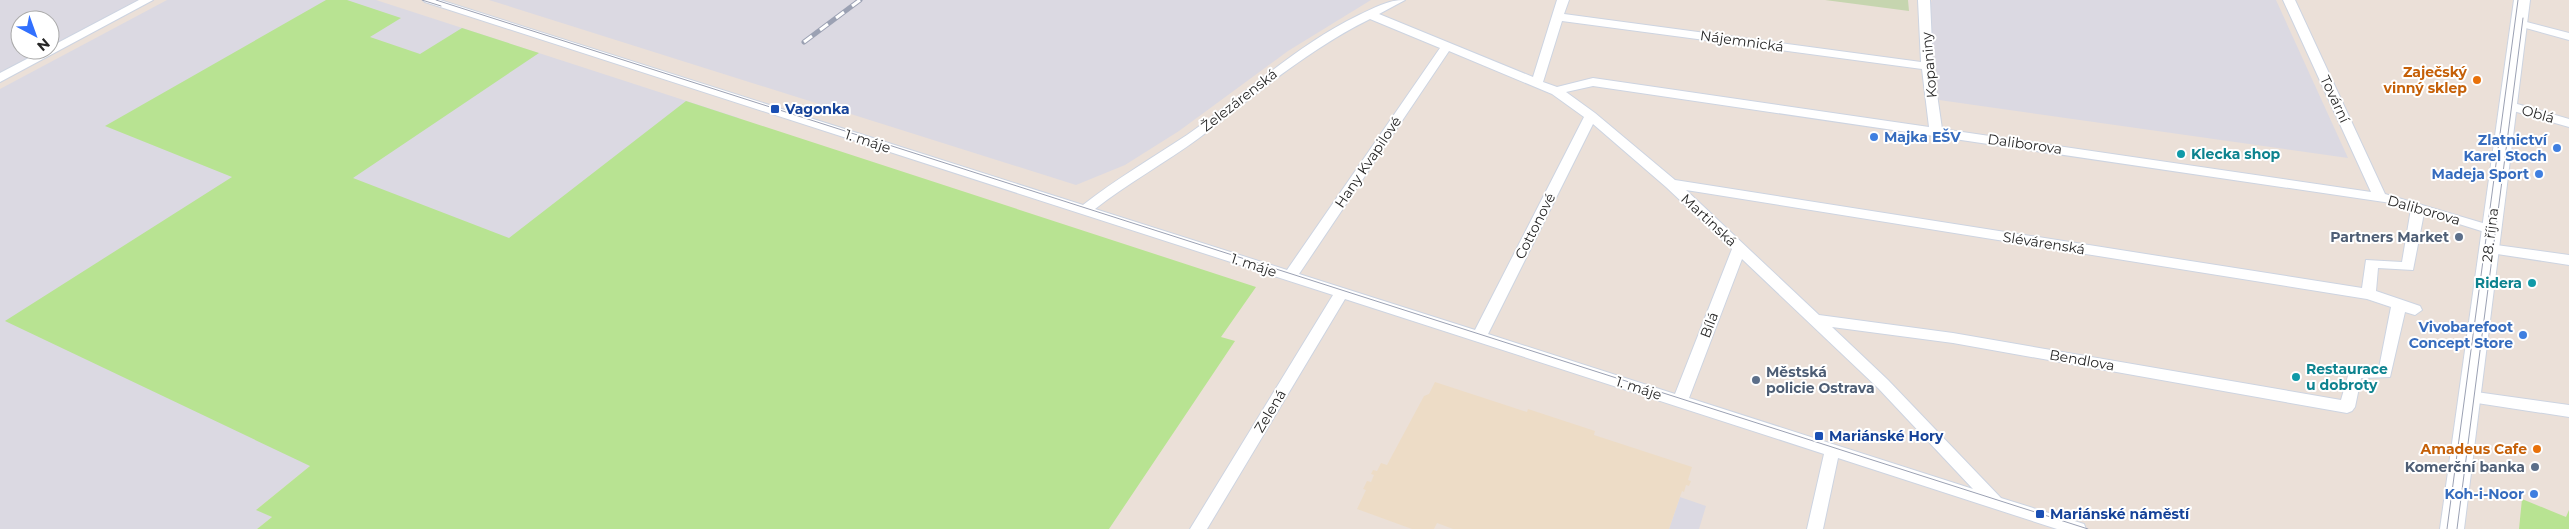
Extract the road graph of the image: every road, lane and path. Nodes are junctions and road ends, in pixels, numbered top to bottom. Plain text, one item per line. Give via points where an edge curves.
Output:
1 (147, 0) edge
2 (429, 0) edge
3 (1399, 0) edge
4 (1562, 0) edge
5 (1924, 0) edge
6 (2289, 0) edge
7 (2522, 0) edge
8 (1368, 14) junction
9 (1558, 17) junction
10 (2519, 23) junction
11 (2569, 37) edge
12 (1446, 47) junction
13 (1927, 66) junction
14 (0, 78) edge
15 (1536, 83) junction
16 (1556, 91) junction
17 (2507, 105) junction
18 (1591, 116) junction
19 (2569, 123) edge
20 (1936, 131) junction
21 (1671, 184) junction
22 (2380, 197) junction
23 (2418, 208) junction
24 (1084, 211) junction
25 (2490, 240) junction
26 (1739, 248) junction
27 (2569, 260) edge
28 (1290, 277) junction
29 (1342, 293) junction
30 (2369, 294) junction
31 (2399, 304) junction
32 (2416, 310) dead end
33 (1816, 320) junction
34 (1479, 337) junction
35 (2469, 397) junction
36 (1680, 401) junction
37 (2569, 411) edge
38 (1832, 451) junction
39 (1996, 503) junction
40 (1198, 529) edge
41 (1815, 529) edge
42 (2078, 529) edge
43 (2452, 529) edge

1 - 14 street
2 - 24 street, 1. máje
3 - 8 street, Železárenská
4 - 9 street
5 - 13 street, Kopaniny
6 - 22 street, Tovární
7 - 10 main road, 28. října
8 - 12 street, Martinská
8 - 24 street, Železárenská via 1293,59 1192,137 1121,182
9 - 13 street, Nájemnická
9 - 15 street
10 - 11 street
10 - 17 main road, 28. října
12 - 15 street, Martinská
12 - 28 street, Hany Kvapilové
13 - 20 street, Kopaniny
15 - 16 street, Martinská
16 - 18 street, Martinská
16 - 20 street, Daliborova via 1593,82
17 - 19 street, Oblá
17 - 25 main road, 28. října
18 - 21 street, Martinská
18 - 34 street, Cottonové
20 - 22 street, Daliborova
21 - 26 street, Martinská
21 - 30 street, Slévárenská
22 - 23 street, Daliborova
23 - 25 street, Daliborova
23 - 30 street via 2408,267 2371,263
24 - 28 street, 1. máje
25 - 27 street, Daliborova
25 - 35 main road, 28. října
26 - 33 street, Martinská
26 - 36 street, Bílá
28 - 29 street, 1. máje
29 - 34 street, 1. máje
29 - 40 street, Zelená
30 - 31 street, Slévárenská
31 - 32 street, Slévárenská
31 - 33 street, Bendlova via 2385,373 2355,373 2347,407 1953,338
33 - 39 street, Martinská via 1883,384
34 - 36 street, 1. máje
35 - 37 street
35 - 43 main road, 28. října
36 - 38 street, 1. máje
38 - 39 street, 1. máje
38 - 41 street
39 - 42 street, 1. máje

